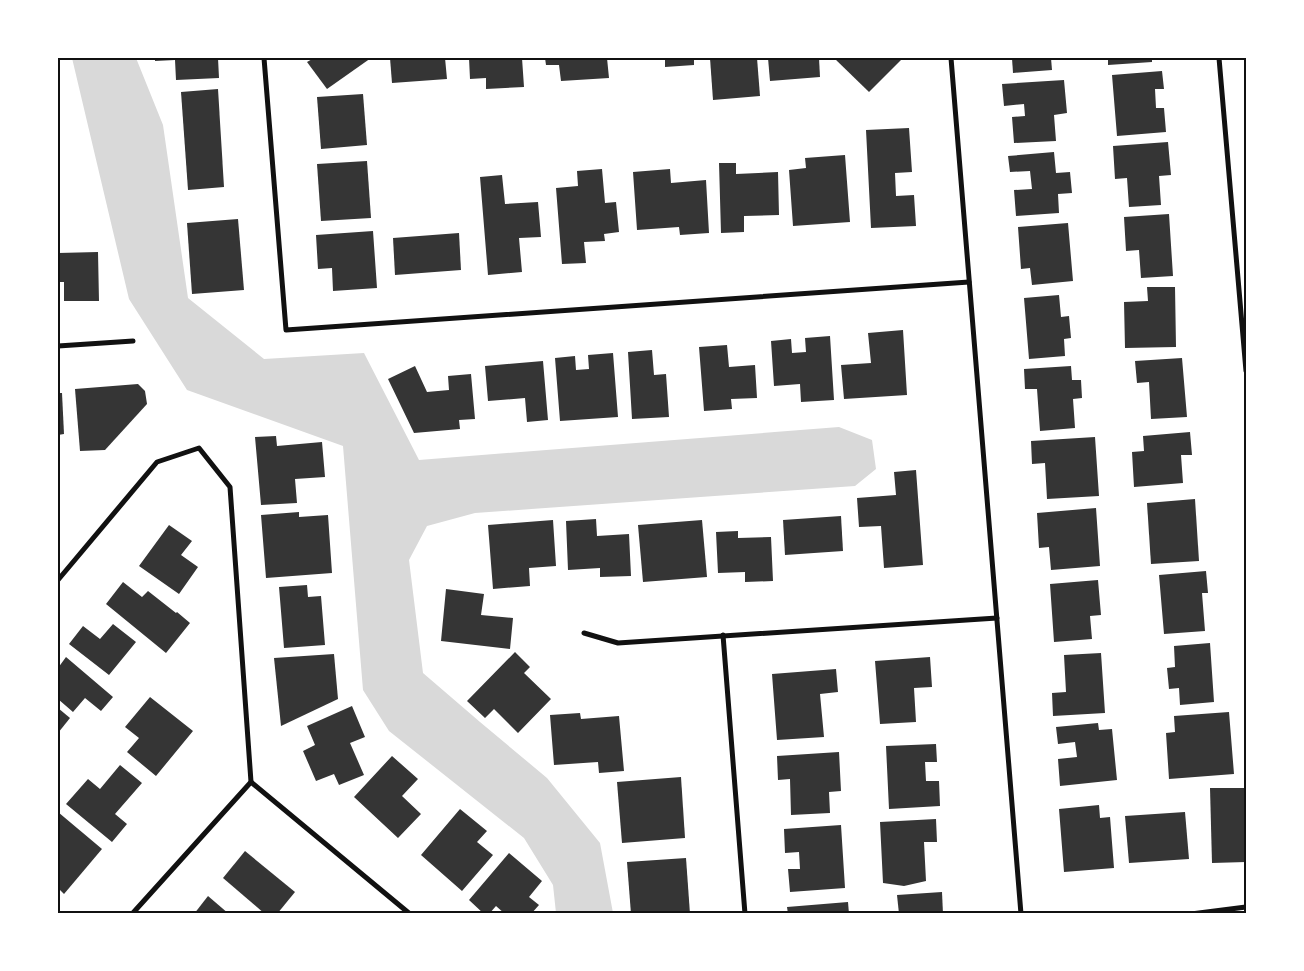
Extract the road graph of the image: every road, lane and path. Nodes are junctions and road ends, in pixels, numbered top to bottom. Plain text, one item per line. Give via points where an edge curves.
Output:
1 (264, 58) edge
2 (951, 58) edge
3 (1219, 58) edge
4 (969, 282) junction
5 (133, 341) dead end
6 (58, 346) edge
7 (1246, 371) edge
8 (58, 580) edge
9 (997, 618) junction
10 (584, 633) dead end
11 (723, 635) junction
12 (251, 782) junction
13 (1246, 907) edge
14 (132, 914) edge
15 (410, 914) edge
16 (745, 914) edge
17 (1021, 914) edge
18 (1191, 914) edge

1 - 4 street via 286,330
2 - 4 street
3 - 7 street
4 - 9 street
5 - 6 street
8 - 12 street via 157,462 199,448 230,487
9 - 11 street
9 - 17 street
10 - 11 street via 618,643
11 - 16 street
12 - 14 street
12 - 15 street
13 - 18 street

